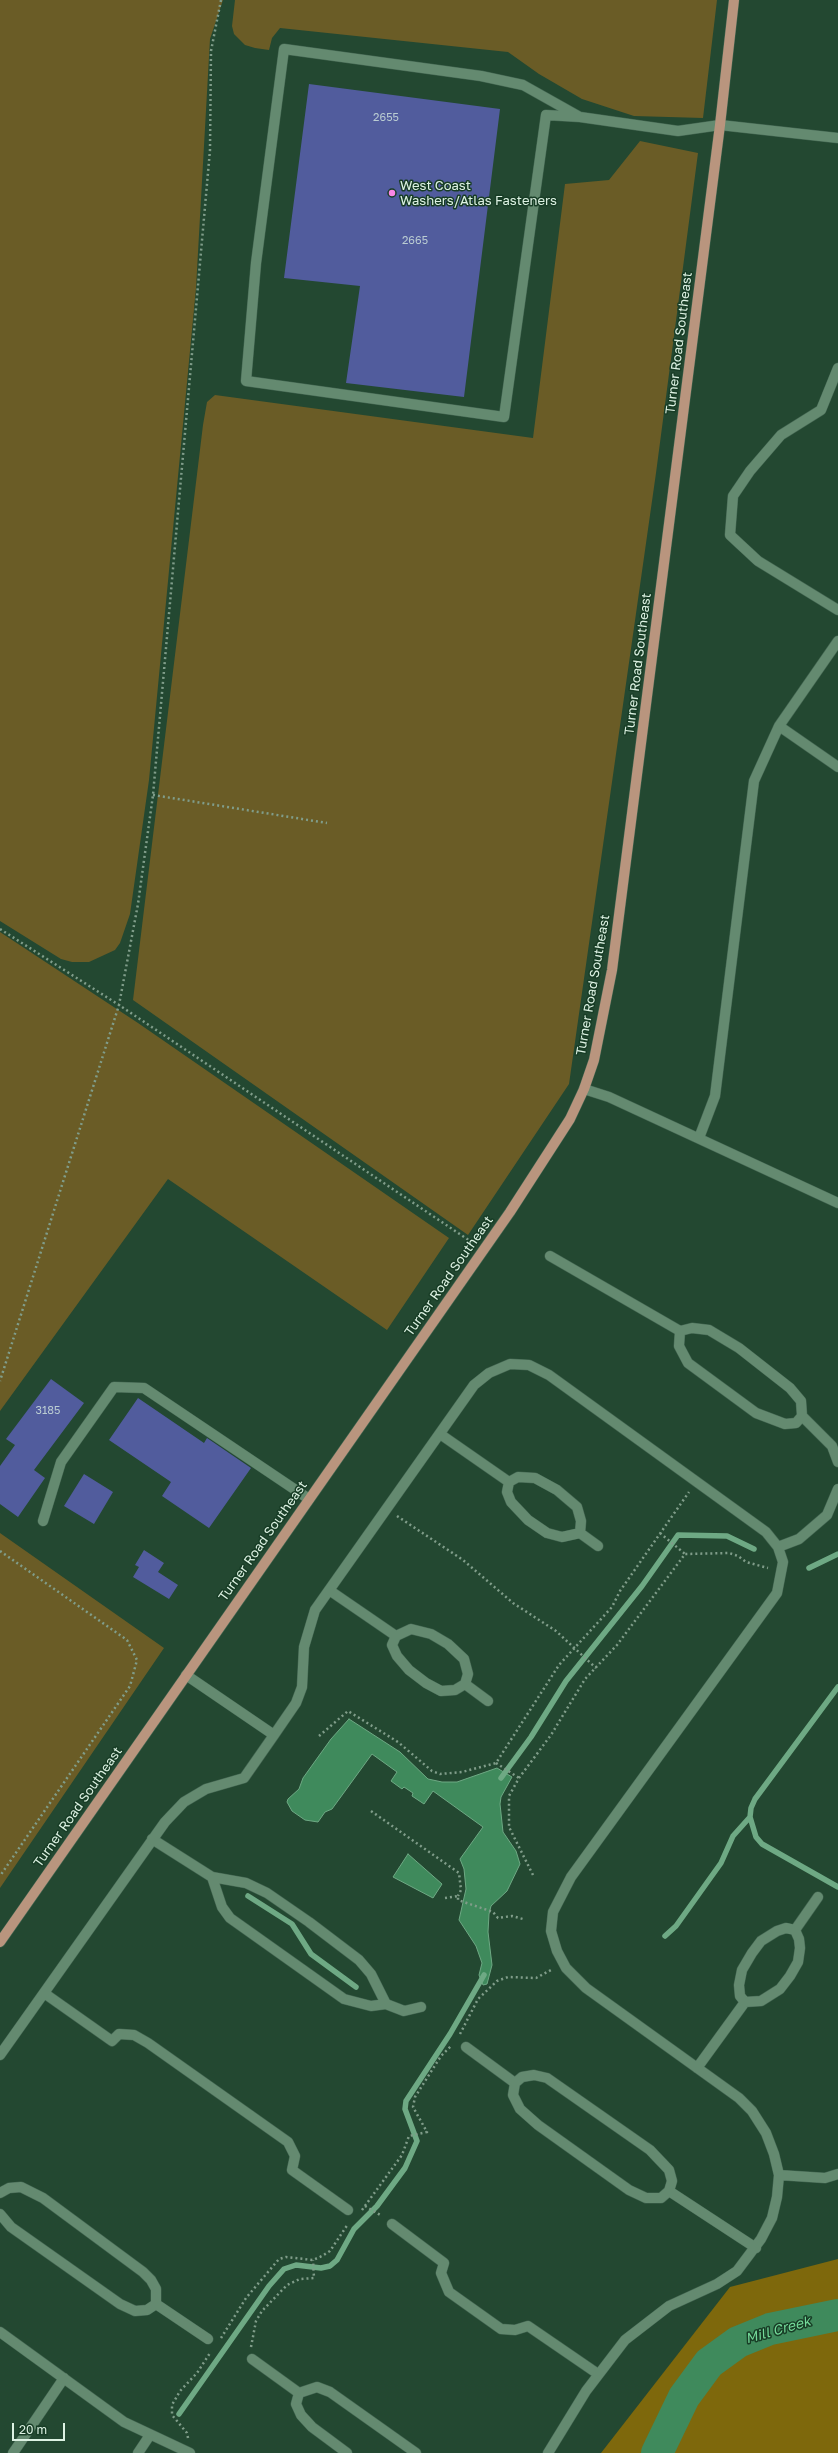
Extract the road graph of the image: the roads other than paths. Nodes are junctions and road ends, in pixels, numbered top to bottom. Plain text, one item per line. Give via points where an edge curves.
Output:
1 (734, 0) edge
2 (580, 117) junction
3 (720, 125) junction
4 (838, 138) edge
5 (838, 368) edge
6 (838, 610) edge
7 (838, 642) edge
8 (779, 726) junction
9 (838, 767) edge
10 (584, 1089) junction
11 (699, 1138) junction
12 (838, 1203) edge
13 (550, 1256) dead end
14 (680, 1331) junction
15 (802, 1416) junction
16 (440, 1434) junction
17 (838, 1462) edge
18 (509, 1482) junction
19 (838, 1489) edge
20 (309, 1499) junction
21 (43, 1521) dead end
22 (580, 1533) junction
23 (598, 1546) dead end
24 (778, 1548) junction
25 (328, 1590) junction
26 (396, 1636) junction
27 (186, 1675) junction
28 (465, 1684) junction
29 (488, 1701) dead end
30 (274, 1735) junction
31 (152, 1839) junction
32 (212, 1877) junction
33 (818, 1897) dead end
34 (795, 1930) junction
35 (0, 1942) edge
36 (44, 1993) junction
37 (745, 2002) junction
38 (386, 2004) junction
39 (421, 2007) dead end
40 (466, 2047) dead end
41 (0, 2055) edge
42 (697, 2068) junction
43 (515, 2083) junction
44 (838, 2174) edge
45 (779, 2175) junction
46 (669, 2191) junction
47 (0, 2193) edge
48 (348, 2210) dead end
49 (0, 2214) edge
50 (392, 2224) dead end
51 (756, 2248) junction
52 (156, 2304) junction
53 (0, 2332) edge
54 (211, 2344) road end
55 (252, 2359) road end
56 (598, 2374) junction
57 (64, 2378) junction
58 (299, 2393) junction
59 (150, 2435) junction
60 (190, 2452) edge
61 (13, 2453) edge
62 (138, 2453) edge
63 (347, 2453) edge
64 (416, 2453) edge
65 (548, 2453) edge

1 - 3 main road, Turner Road Southeast
2 - 2 street via 546,116 504,417 246,381 256,263 284,49 481,76 523,86
2 - 3 street via 678,131
3 - 4 street
3 - 10 main road, Turner Road Southeast via 612,970 594,1060
5 - 6 street via 821,410 781,435 750,471 733,496 730,535 758,560
7 - 8 street
8 - 9 street
8 - 11 street via 754,781 715,1096
10 - 11 street via 609,1097
10 - 20 main road, Turner Road Southeast via 570,1119 544,1162
11 - 12 street
13 - 14 street
14 - 15 street via 692,1328 709,1330 739,1348 790,1388 801,1400
14 - 15 street via 679,1346 688,1363 756,1413 785,1424 796,1423
15 - 17 street via 832,1446
16 - 18 street
16 - 24 street via 474,1385 489,1373 510,1364 529,1365 549,1375 766,1532
16 - 25 street
18 - 22 street via 507,1492 511,1502 528,1520 547,1534 562,1537
18 - 22 street via 518,1477 535,1478 556,1490 577,1507 581,1521
19 - 24 street via 827,1515 799,1539
20 - 21 street via 144,1388 114,1387 61,1462
20 - 27 main road, Turner Road Southeast
22 - 23 street
24 - 42 street via 783,1562 777,1593 571,1877 553,1912 551,1931 556,1951 566,1968 586,1988
25 - 26 street
25 - 30 street via 315,1610 308,1629 304,1647 302,1687 296,1703
26 - 28 street via 392,1645 397,1656 409,1670 426,1682 441,1691 455,1690
26 - 28 street via 411,1629 431,1634 448,1644 464,1659 468,1674
27 - 30 street
27 - 35 main road, Turner Road Southeast
28 - 29 street
30 - 31 street via 244,1778 206,1789 184,1802
31 - 32 street
31 - 36 street
32 - 38 street via 246,1883 267,1893 309,1922 359,1960 371,1974
32 - 38 street via 222,1907 245,1930 344,1999 371,2006
33 - 34 street
34 - 37 street via 800,1948 798,1962 790,1976 780,1989 761,2001
34 - 37 street via 786,1928 777,1931 761,1941 752,1953 742,1970 739,1985 740,1996
36 - 41 street
36 - 48 street via 112,2041 119,2034 134,2035 148,2043 281,2137 288,2142 295,2156 292,2170
37 - 42 street
38 - 39 street via 404,2011
40 - 43 street
42 - 45 street via 739,2098 752,2111 766,2133
43 - 46 street via 513,2094 520,2109 538,2125 629,2190 646,2198 661,2198
43 - 46 street via 522,2077 534,2075 547,2078 650,2150 669,2170 672,2182
44 - 45 street via 825,2178
45 - 51 street via 772,2218
46 - 51 street
47 - 52 street via 9,2188 21,2187 44,2198 143,2272 156,2290
49 - 52 street via 11,2227 120,2304 135,2311 147,2310
50 - 56 street via 444,2263 441,2273 449,2292 501,2329 515,2330 528,2326
51 - 56 street via 737,2271 717,2284 669,2306 646,2322 625,2340
52 - 54 street
53 - 57 street
55 - 58 street
56 - 65 street
57 - 59 street via 124,2422
57 - 61 street
58 - 63 street via 296,2404 301,2415 312,2427
58 - 64 street via 317,2387 330,2392
59 - 60 street
59 - 62 street

